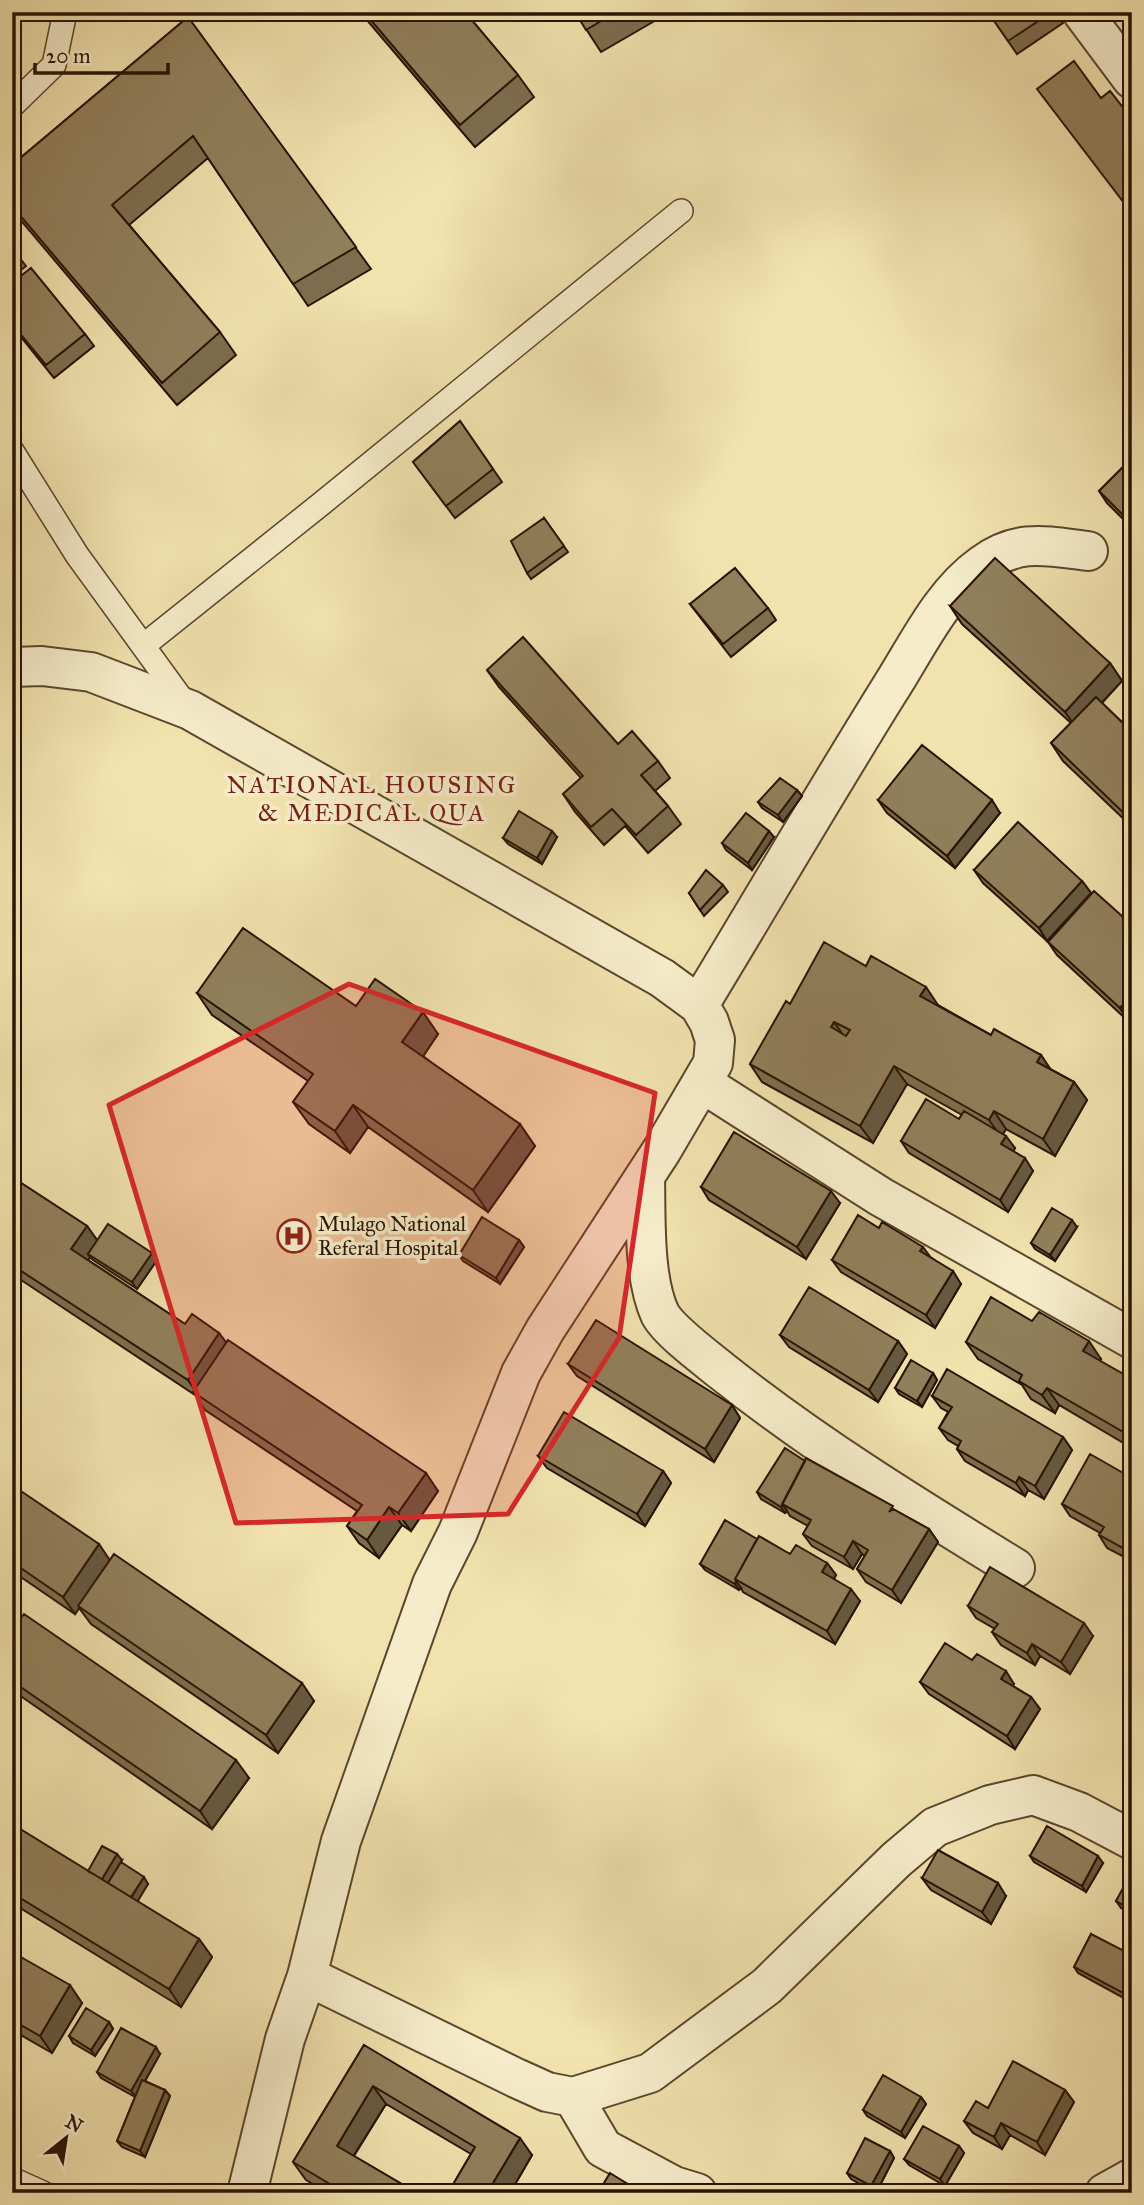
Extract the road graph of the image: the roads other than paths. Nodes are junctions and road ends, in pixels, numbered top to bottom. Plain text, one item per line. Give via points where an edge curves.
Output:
1 (65, 12) edge
2 (1082, 12) edge
3 (1132, 79) edge
4 (12, 106) edge
5 (681, 211) dead end
6 (12, 451) edge
7 (1088, 551) dead end
8 (143, 646) junction
9 (12, 667) edge
10 (190, 710) junction
11 (699, 1005) junction
12 (702, 1083) junction
13 (645, 1177) junction
14 (1132, 1339) edge
15 (1015, 1568) dead end
16 (1132, 1840) edge
17 (307, 1976) junction
18 (573, 2097) junction
19 (1132, 2178) edge
20 (12, 2179) edge
21 (43, 2193) edge
22 (247, 2193) edge
23 (697, 2193) edge
24 (1105, 2193) edge

1 - 4 lane via 54,65
2 - 3 street
5 - 8 lane
6 - 8 lane via 77,555
7 - 11 street via 1020,546 983,564 954,590
8 - 10 lane
9 - 10 street via 91,673
10 - 11 street via 662,978
11 - 12 street via 715,1040 713,1063
12 - 13 street
12 - 14 street via 881,1196
13 - 15 street via 646,1246 660,1314 669,1325 773,1411 884,1488
13 - 17 street via 545,1329 505,1411 458,1532 432,1584 341,1841
16 - 18 street via 1079,1812 1033,1796 990,1805 935,1827 767,1986 650,2073
17 - 18 street via 527,2083
17 - 22 street via 285,2039
18 - 23 street via 603,2148 674,2186
19 - 24 street
20 - 21 lane

